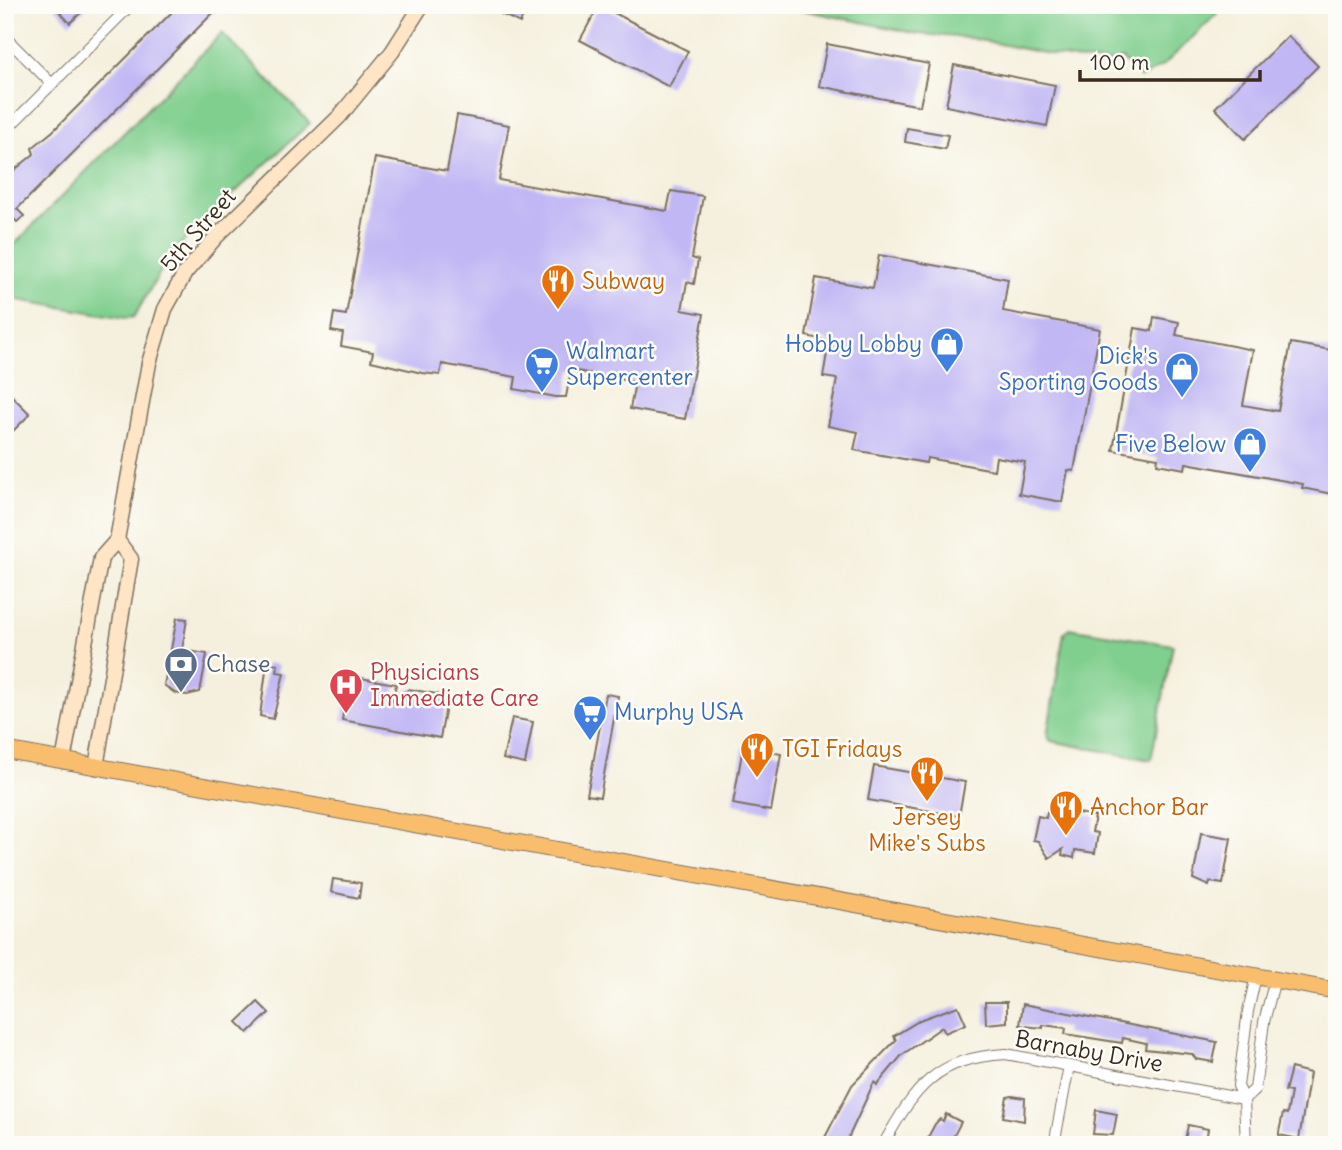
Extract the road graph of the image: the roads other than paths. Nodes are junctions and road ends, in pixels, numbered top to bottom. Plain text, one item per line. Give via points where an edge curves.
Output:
1 (131, 5) edge
2 (422, 5) edge
3 (5, 37) edge
4 (52, 83) junction
5 (5, 131) edge
6 (117, 540) junction
7 (5, 750) edge
8 (63, 761) junction
9 (96, 766) junction
10 (1256, 976) junction
11 (1275, 979) junction
12 (1337, 990) edge
13 (1069, 1066) junction
14 (1244, 1099) junction
15 (883, 1145) edge
16 (1054, 1145) edge
17 (1246, 1145) edge

1 - 4 street
2 - 6 street, 5th Street via 392,52 339,117 185,273 165,309 149,363
3 - 4 street
4 - 5 street
6 - 8 street, 5th Street via 101,558
6 - 9 street via 131,559
7 - 8 main road
8 - 9 main road
9 - 10 main road
10 - 11 main road
10 - 14 street via 1239,1071 1238,1086
11 - 12 main road
11 - 14 street via 1255,1089
13 - 14 street, Barnaby Drive
13 - 15 street, Barnaby Drive via 1006,1054 972,1056 938,1072 913,1097
13 - 16 street
14 - 17 street

